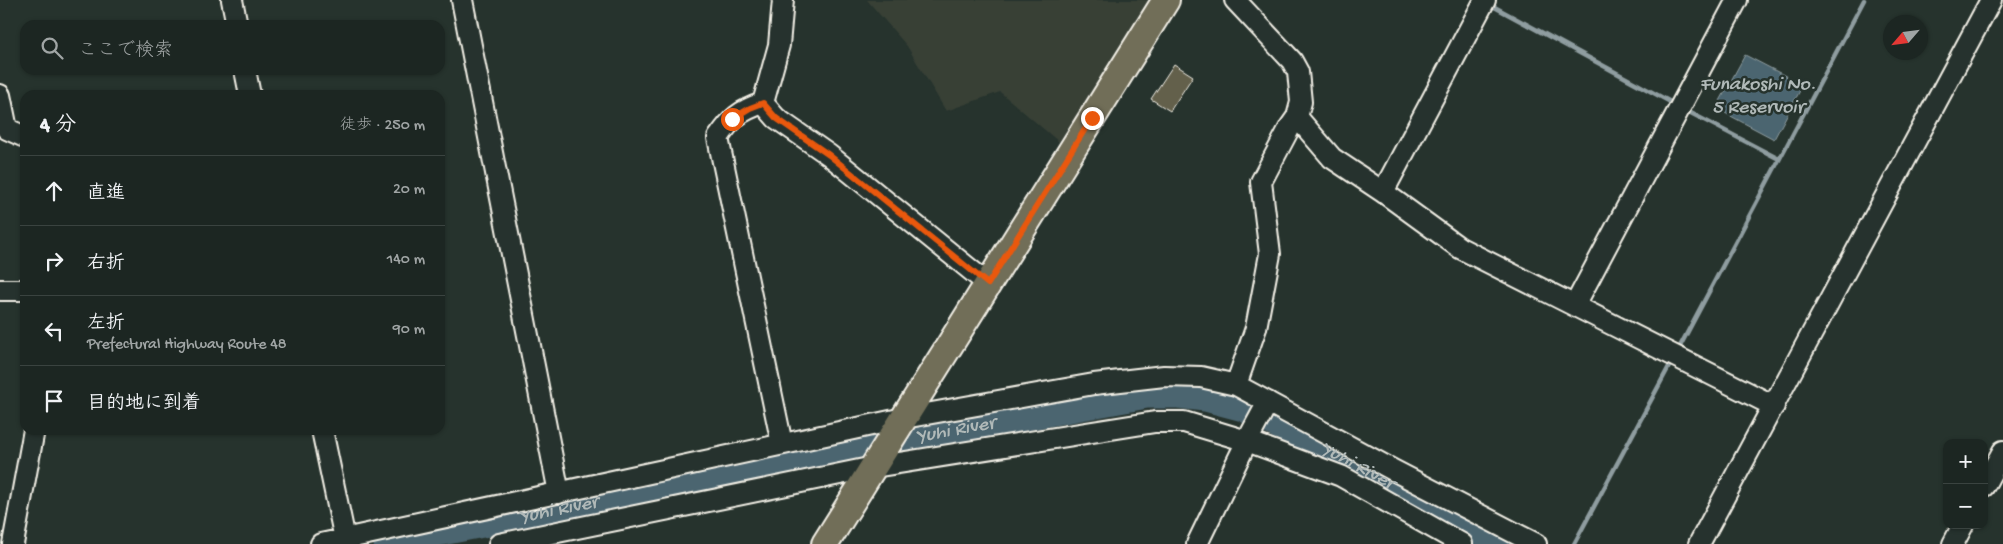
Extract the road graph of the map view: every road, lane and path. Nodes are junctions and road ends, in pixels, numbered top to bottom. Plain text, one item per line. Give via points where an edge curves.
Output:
1 (232, 0) edge
2 (462, 0) edge
3 (783, 0) edge
4 (1166, 0) edge
5 (1235, 0) edge
6 (1484, 0) edge
7 (1737, 0) edge
8 (1991, 0) edge
9 (236, 20) edge
10 (246, 75) edge
11 (249, 90) edge
12 (0, 95) edge
13 (763, 103) junction
14 (1297, 117) junction
15 (20, 135) edge
16 (1383, 192) junction
17 (988, 284) junction
18 (0, 290) edge
19 (20, 290) edge
20 (1575, 305) junction
21 (1236, 384) junction
22 (1268, 402) junction
23 (1774, 406) junction
24 (902, 423) junction
25 (33, 435) edge
26 (323, 435) edge
27 (1246, 440) junction
28 (782, 444) junction
29 (2003, 451) edge
30 (876, 462) junction
31 (1985, 484) edge
32 (559, 494) junction
33 (1961, 529) edge
34 (346, 542) edge
35 (13, 544) edge
36 (321, 544) edge
37 (499, 544) edge
38 (826, 544) edge
39 (1197, 544) edge
40 (1462, 544) edge
41 (1536, 544) edge
42 (1699, 544) edge
43 (1953, 544) edge

1 - 9 street
2 - 32 street
3 - 13 street via 778,45
4 - 17 main road
5 - 14 street via 1292,61 1298,72 1300,102
6 - 16 street
7 - 20 street
8 - 23 street
10 - 11 street
12 - 15 street via 7,129
13 - 17 street via 776,118 829,155
13 - 28 street via 732,119 718,138
14 - 16 street via 1332,158
14 - 21 street via 1261,182 1270,254 1256,328
16 - 20 street via 1460,248
17 - 24 main road
18 - 19 street
20 - 23 street
21 - 22 street
21 - 24 street via 1164,376 1094,384
22 - 27 street
22 - 41 street
23 - 42 street
24 - 28 street
24 - 30 main road
25 - 35 street
26 - 34 street
27 - 30 street via 1184,422 1155,422
27 - 39 street
27 - 40 street via 1341,476
28 - 32 street
29 - 31 street
30 - 37 street
30 - 38 main road
32 - 34 street
33 - 43 street
34 - 36 street

